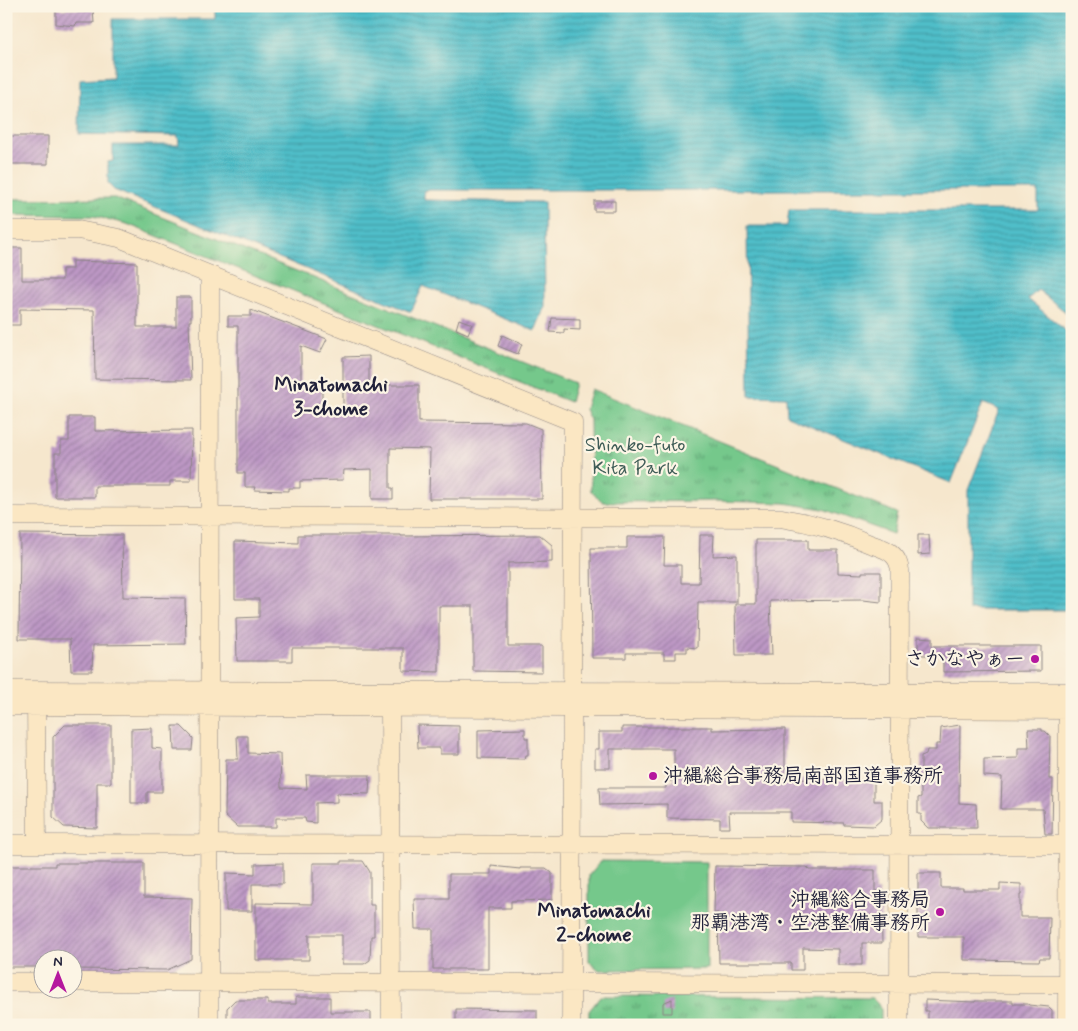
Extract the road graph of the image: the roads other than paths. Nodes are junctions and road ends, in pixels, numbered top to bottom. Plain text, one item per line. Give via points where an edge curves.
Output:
1 (6, 230) edge
2 (210, 275) junction
3 (6, 516) edge
4 (573, 516) junction
5 (209, 517) junction
6 (210, 689) junction
7 (6, 690) edge
8 (390, 690) junction
9 (572, 690) junction
10 (899, 692) junction
11 (1070, 692) edge
12 (36, 698) junction
13 (6, 706) edge
14 (210, 707) junction
15 (390, 708) junction
16 (572, 708) junction
17 (899, 710) junction
18 (1070, 710) edge
19 (6, 844) edge
20 (37, 844) junction
21 (209, 844) junction
22 (390, 845) junction
23 (571, 845) junction
24 (899, 845) junction
25 (1069, 846) edge
26 (6, 982) edge
27 (32, 982) edge
28 (82, 982) edge
29 (209, 982) junction
30 (571, 982) junction
31 (391, 983) junction
32 (899, 983) junction
33 (1067, 984) junction
34 (209, 1025) edge
35 (391, 1025) edge
36 (571, 1025) edge
37 (899, 1025) edge
38 (1067, 1025) edge

1 - 2 street via 98,233 120,238
2 - 4 street via 573,422
2 - 5 street
3 - 5 street
4 - 5 street
4 - 9 street
4 - 10 street via 781,518 844,532 888,551 895,556 900,570
5 - 6 street
6 - 8 street
6 - 12 street
6 - 14 street
7 - 12 street
8 - 9 street
8 - 15 street
9 - 10 street
9 - 16 street
10 - 11 street
10 - 17 street
11 - 18 street
12 - 13 street
12 - 14 street
12 - 20 street
14 - 15 street
14 - 21 street
15 - 16 street
15 - 22 street
16 - 17 street
16 - 23 street
17 - 18 street
17 - 24 street
18 - 25 street
19 - 20 street
20 - 21 street
21 - 22 street
21 - 29 street
22 - 23 street
22 - 31 street
23 - 24 street
23 - 30 street
24 - 25 street
24 - 32 street
25 - 33 street
26 - 27 street
28 - 29 street
29 - 31 street
29 - 34 street
30 - 31 street
30 - 32 street
30 - 36 street
31 - 35 street
32 - 33 street
32 - 37 street
33 - 38 street

